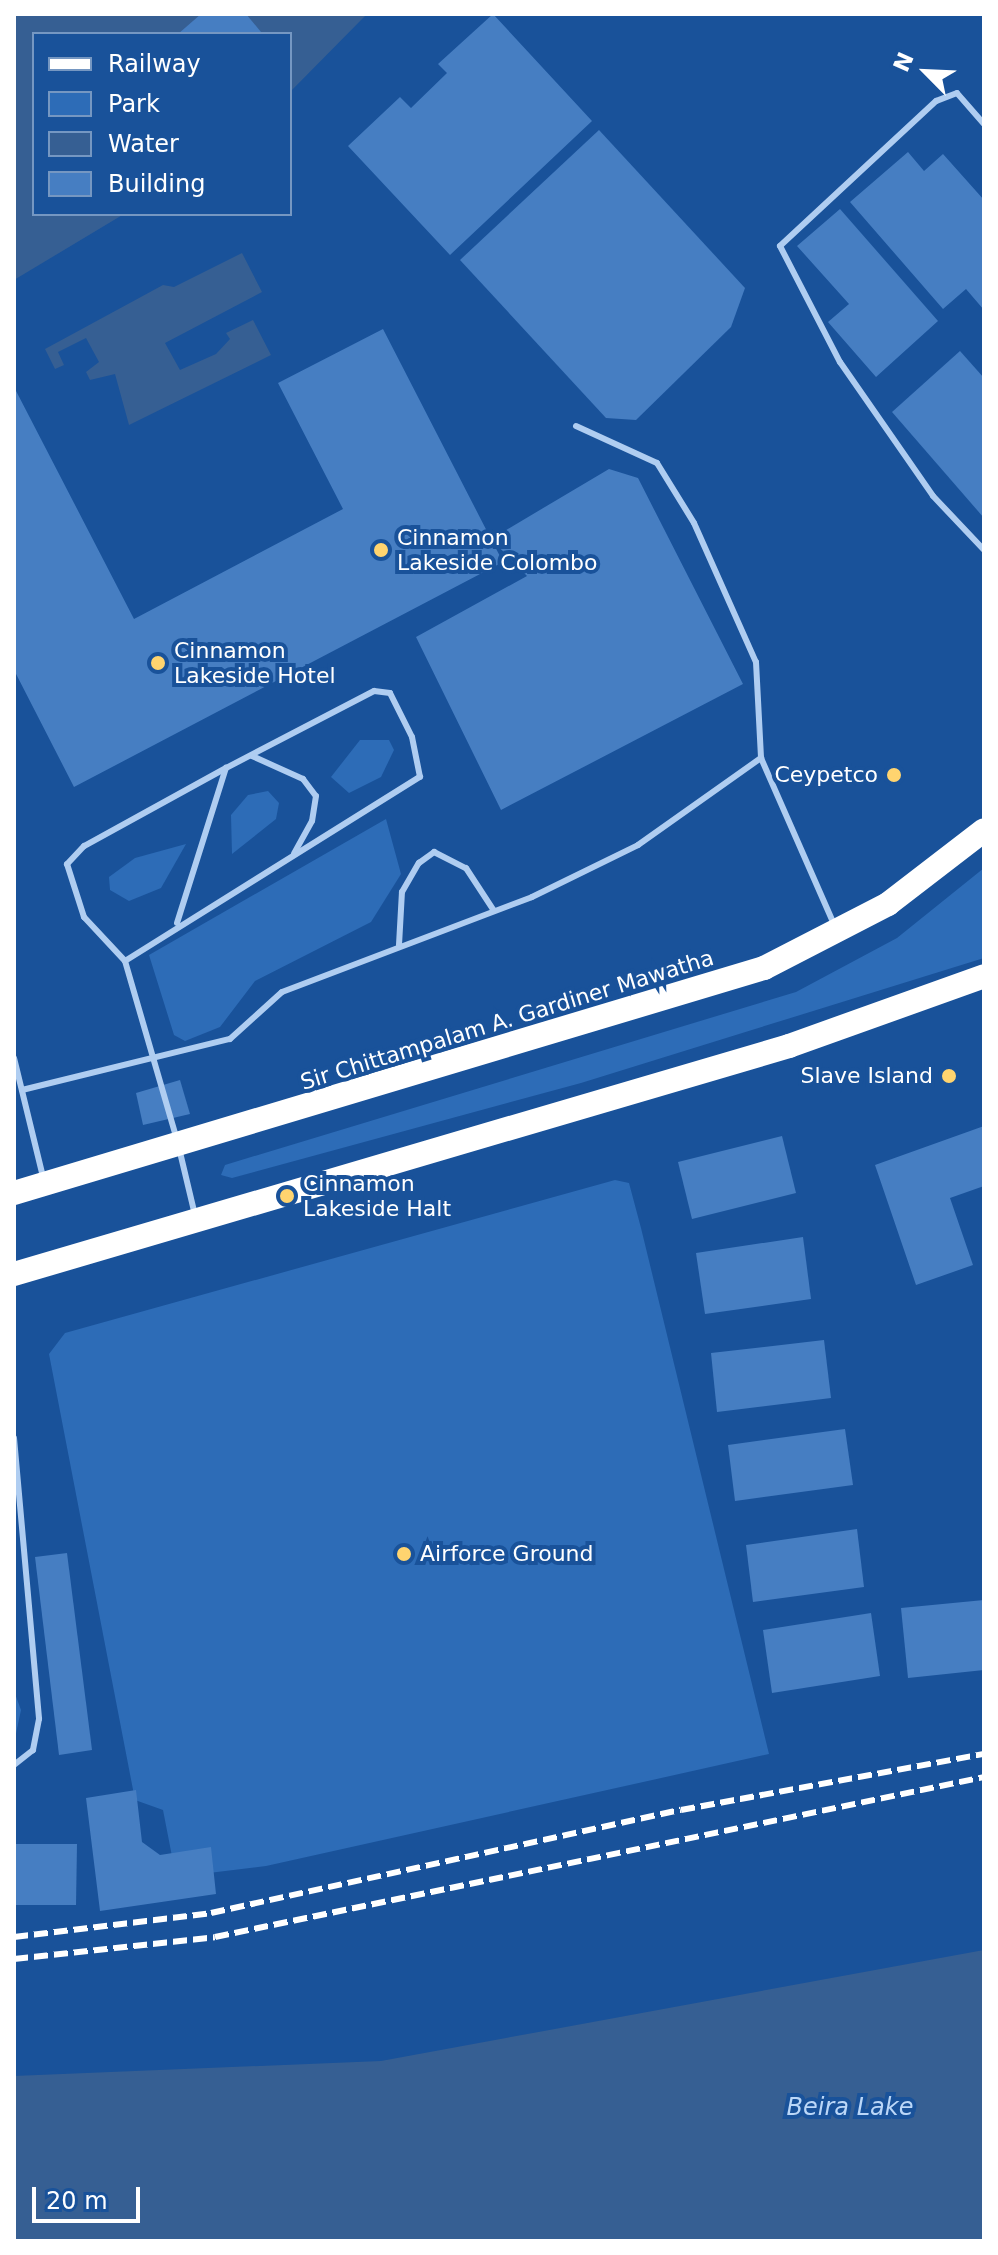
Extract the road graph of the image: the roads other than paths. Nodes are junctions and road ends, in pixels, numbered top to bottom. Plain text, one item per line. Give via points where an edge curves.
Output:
1 (984, 124) edge
2 (576, 426) dead end
3 (984, 550) edge
4 (252, 756) junction
5 (761, 758) junction
6 (226, 768) junction
7 (984, 830) edge
8 (293, 856) junction
9 (494, 911) junction
10 (177, 923) junction
11 (837, 931) junction
12 (399, 945) junction
13 (125, 961) junction
14 (984, 976) edge
15 (14, 1058) edge
16 (154, 1060) junction
17 (22, 1090) junction
18 (179, 1147) junction
19 (44, 1185) junction
20 (14, 1193) edge
21 (197, 1223) junction
22 (14, 1274) edge
23 (14, 1438) edge
24 (15, 1458) edge
25 (14, 1765) edge

1 - 3 lane via 957,93 936,101 780,246 840,362 933,496
2 - 5 lane via 657,463 694,523 756,662
4 - 6 lane
4 - 8 lane via 303,779 316,796 312,821
4 - 8 lane via 374,691 390,693 412,737 420,777
5 - 9 lane via 638,845
5 - 11 lane
6 - 10 lane
6 - 13 lane via 84,846 67,864 84,917
7 - 11 highway, Sir Chittampalam A. Gardiner Mawatha via 888,904
8 - 10 lane
9 - 12 lane
9 - 12 lane via 466,868 434,852 419,863 402,892
10 - 13 lane
11 - 18 highway, Sir Chittampalam A. Gardiner Mawatha via 764,968
12 - 16 lane via 282,992 230,1039
13 - 16 lane
14 - 21 highway via 789,1046
15 - 17 lane
16 - 17 lane
16 - 18 lane
17 - 19 lane
18 - 19 highway, Sir Chittampalam A. Gardiner Mawatha
18 - 21 lane
19 - 20 highway, Sir Chittampalam A. Gardiner Mawatha
21 - 22 highway
23 - 24 lane
24 - 25 lane via 39,1719 33,1750

